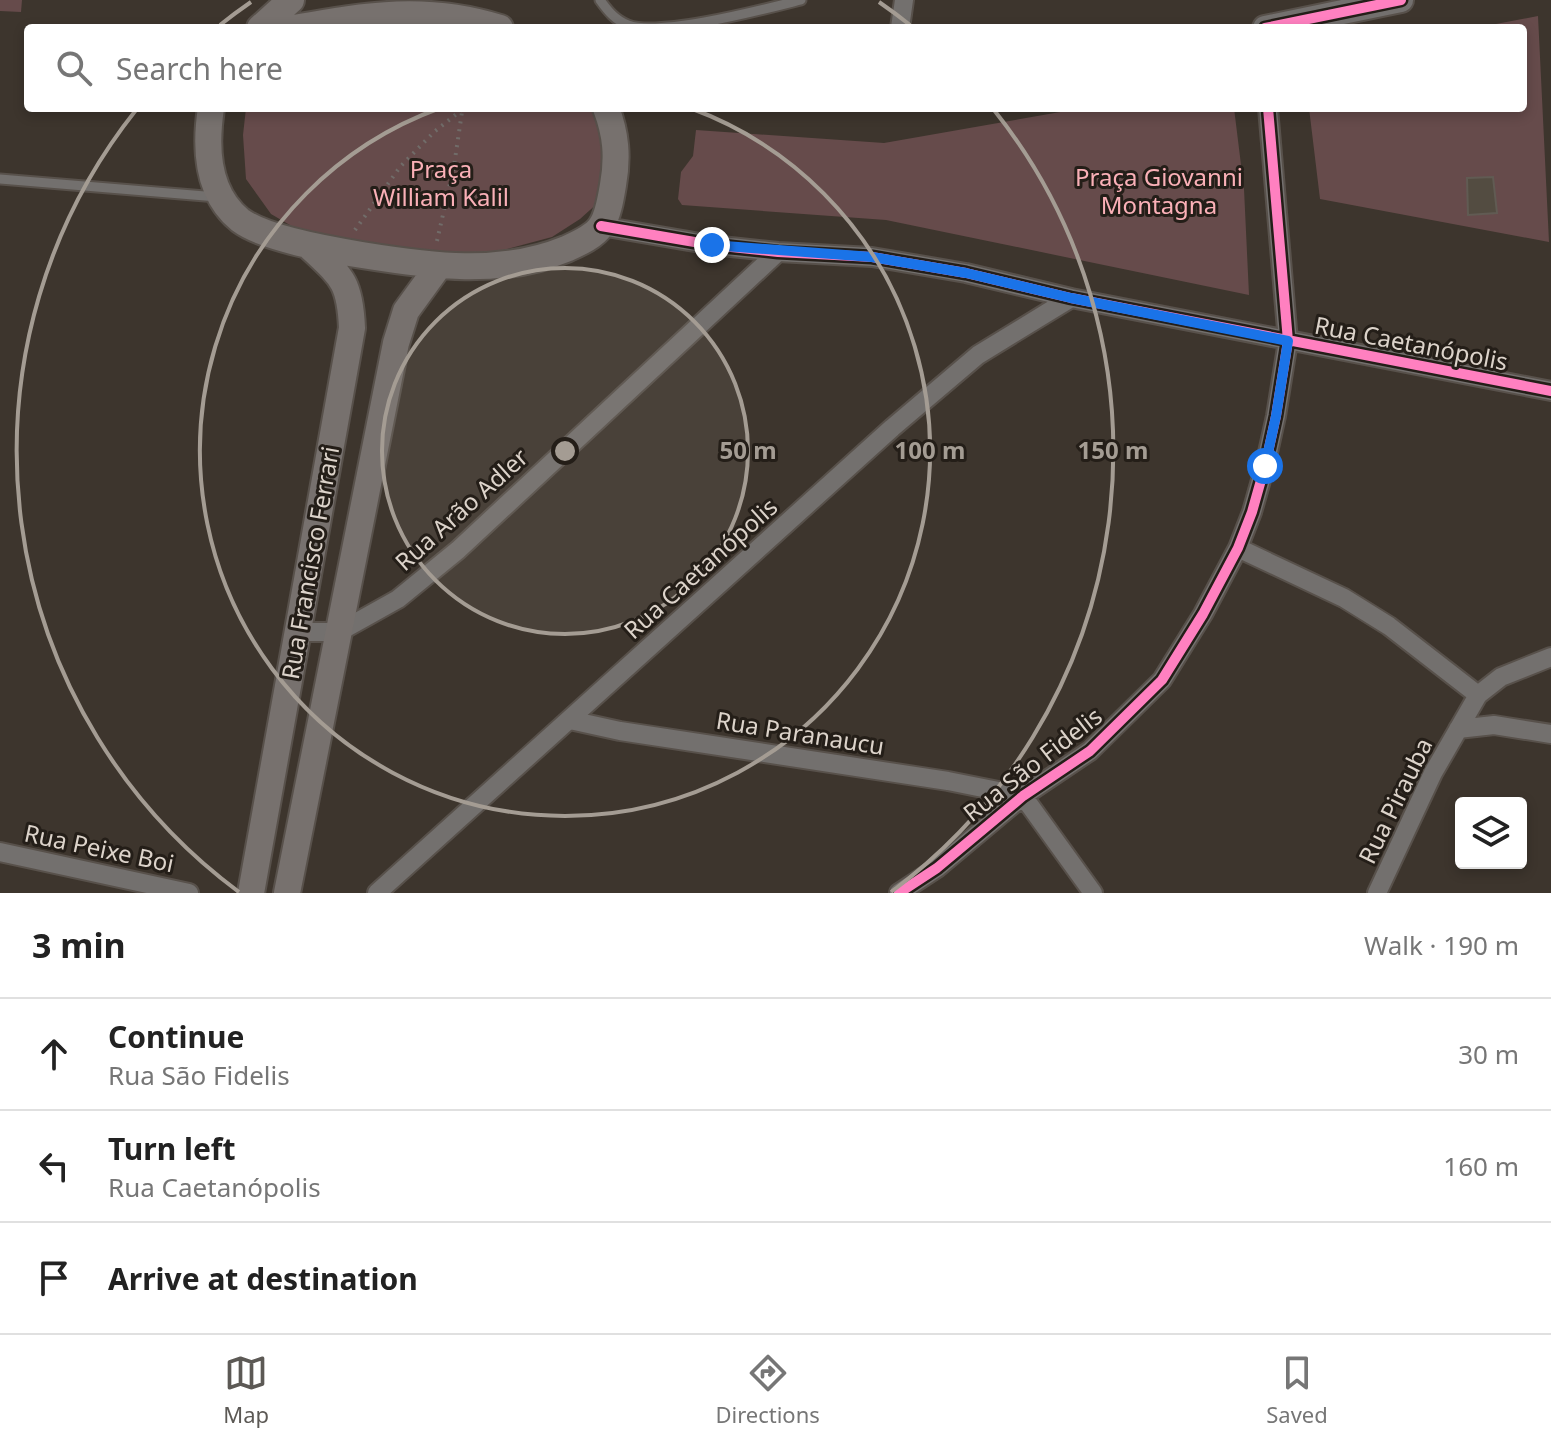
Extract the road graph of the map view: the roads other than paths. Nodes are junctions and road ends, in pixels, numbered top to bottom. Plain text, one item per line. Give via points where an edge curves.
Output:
1 (291, 0) edge
2 (491, 0) edge
3 (600, 0) edge
4 (801, 0) edge
5 (904, 0) edge
6 (1401, 0) edge
7 (264, 24) edge
8 (316, 24) edge
9 (485, 24) edge
10 (497, 24) edge
11 (627, 24) edge
12 (687, 24) edge
13 (901, 24) edge
14 (1284, 24) edge
15 (211, 112) edge
16 (607, 112) edge
17 (1268, 112) edge
18 (0, 179) edge
19 (220, 197) junction
20 (601, 226) junction
21 (310, 247) junction
22 (778, 252) junction
23 (438, 267) junction
24 (1071, 298) junction
25 (1288, 341) junction
26 (1551, 391) edge
27 (1238, 548) junction
28 (299, 632) junction
29 (339, 632) junction
30 (1551, 657) edge
31 (1478, 695) junction
32 (570, 720) junction
33 (1458, 729) junction
34 (1551, 734) edge
35 (1023, 796) junction
36 (0, 852) edge
37 (182, 892) edge
38 (251, 893) edge
39 (287, 893) edge
40 (377, 893) edge
41 (899, 893) edge
42 (1093, 893) edge
43 (1377, 893) edge

1 - 7 main road
2 - 10 main road
3 - 11 lane
4 - 12 lane
5 - 13 street
6 - 14 street
8 - 9 main road via 416,12
15 - 19 main road via 210,171
16 - 20 main road via 615,133 616,169
17 - 25 street, Rua São Fidelis
18 - 19 lane
19 - 21 main road via 241,221
20 - 22 street, Rua Caetanópolis
20 - 23 main road via 580,243 541,259
21 - 23 main road
21 - 28 main road, Rua Francisco Ferrari via 342,277 351,299 352,328
22 - 24 street, Rua Caetanópolis via 872,257
22 - 29 street, Rua Arão Adler via 458,550 398,599
23 - 29 main road, Rua Francisco Ferrari via 406,311 396,343
24 - 25 street, Rua Caetanópolis
24 - 32 street, Rua Caetanópolis via 978,355
25 - 26 street, Rua Caetanópolis
25 - 27 street, Rua São Fidelis via 1265,466
27 - 31 street via 1344,598
27 - 35 street, Rua São Fidelis via 1162,680 1090,751
28 - 29 street, Rua Arão Adler
28 - 38 main road, Rua Francisco Ferrari
29 - 39 main road, Rua Francisco Ferrari
30 - 31 street via 1501,677
31 - 33 street, Rua Pirauba
32 - 35 street, Rua Paranaucu
32 - 40 street, Rua Caetanópolis
33 - 34 street, Rua Pirauba via 1494,725
33 - 43 street, Rua Pirauba
35 - 41 street, Rua São Fidelis
35 - 42 street
36 - 37 street, Rua Peixe Boi

